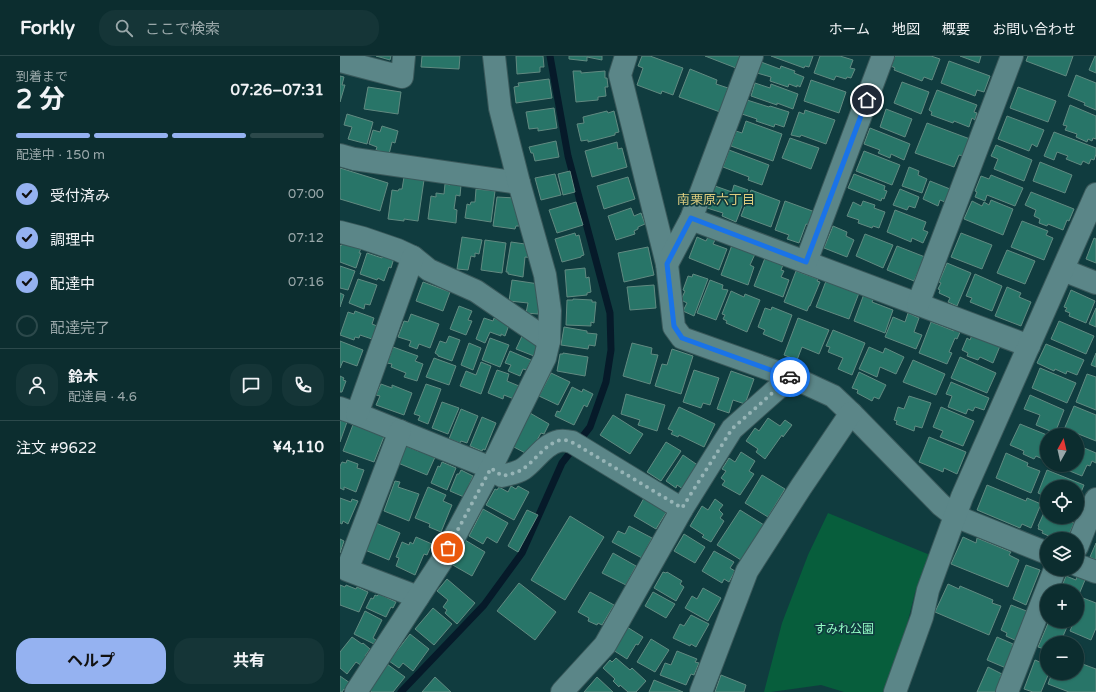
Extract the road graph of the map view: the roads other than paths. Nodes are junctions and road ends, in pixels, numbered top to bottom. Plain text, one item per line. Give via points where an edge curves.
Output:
1 (404, 56) edge
2 (494, 56) edge
3 (626, 56) edge
4 (752, 56) edge
5 (883, 56) edge
6 (1012, 56) edge
7 (340, 61) edge
8 (340, 155) edge
9 (519, 183) junction
10 (1096, 194) edge
11 (691, 218) junction
12 (340, 232) edge
13 (413, 257) junction
14 (806, 262) junction
15 (667, 264) junction
16 (1063, 270) junction
17 (1096, 283) edge
18 (918, 304) junction
19 (549, 341) junction
20 (1029, 346) junction
21 (794, 378) junction
22 (349, 411) edge
23 (850, 413) junction
24 (400, 431) junction
25 (491, 468) junction
26 (1096, 499) edge
27 (682, 508) junction
28 (956, 516) junction
29 (1083, 532) edge
30 (1040, 549) edge
31 (1084, 568) edge
32 (1096, 572) edge
33 (1052, 576) edge
34 (418, 597) junction
35 (356, 692) edge
36 (562, 692) edge
37 (701, 692) edge
38 (895, 692) edge
39 (1007, 692) edge

1 - 7 street via 402,77
2 - 9 street via 500,108
3 - 15 street via 620,75
4 - 11 street
5 - 14 street
6 - 18 street
8 - 9 street
9 - 19 street via 545,275 550,311
10 - 16 street
11 - 14 street
11 - 15 street
12 - 13 street
13 - 19 street via 429,270 476,292
13 - 22 street
14 - 18 street
15 - 21 street via 674,326 682,338
16 - 17 street
16 - 20 street
18 - 20 street
19 - 25 street via 545,358
20 - 28 street
21 - 23 street via 833,396
21 - 27 street via 778,388 732,429
22 - 24 street
23 - 28 street via 941,505
23 - 37 street via 748,570
24 - 25 street
24 - 34 street via 347,570
25 - 27 street via 502,476 516,473 524,469 548,446 565,440
25 - 34 street via 441,562
26 - 29 street
27 - 36 street via 605,645
28 - 30 street
28 - 38 street via 928,590 922,618
31 - 32 street
33 - 39 street
34 - 35 street

